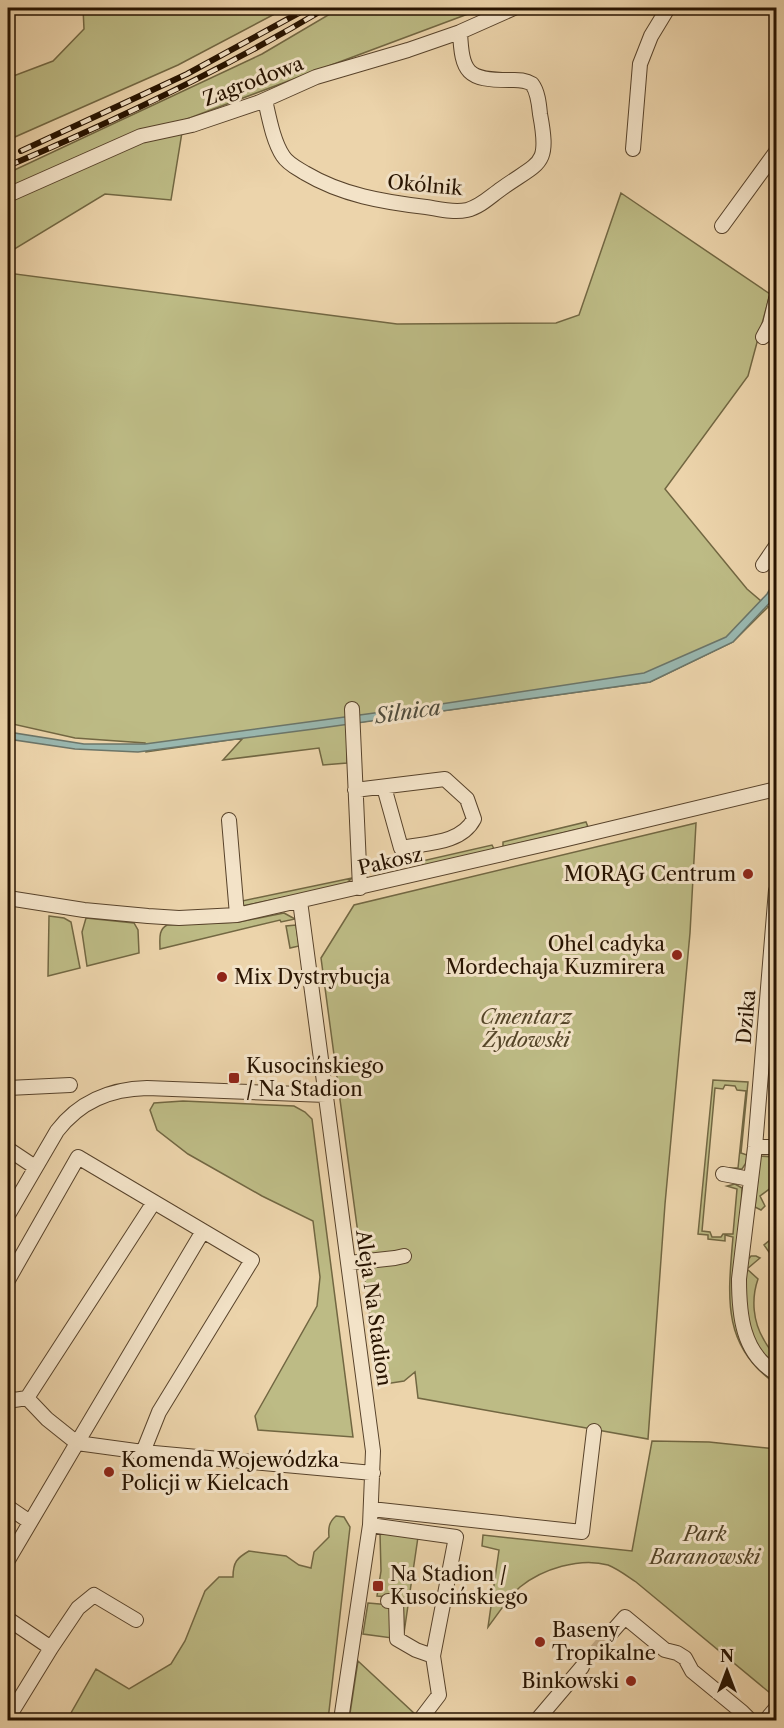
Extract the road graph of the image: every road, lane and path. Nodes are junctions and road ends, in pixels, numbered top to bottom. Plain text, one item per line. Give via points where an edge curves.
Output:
1 (514, 8) edge
2 (668, 8) edge
3 (460, 33) junction
4 (265, 100) junction
5 (633, 149) dead end
6 (777, 152) edge
7 (8, 195) edge
8 (722, 226) dead end
9 (777, 299) edge
10 (763, 337) dead end
11 (777, 546) edge
12 (763, 565) dead end
13 (352, 709) dead end
14 (384, 787) junction
15 (777, 789) edge
16 (355, 790) junction
17 (229, 820) dead end
18 (360, 888) junction
19 (777, 890) edge
20 (8, 898) edge
21 (300, 901) junction
22 (237, 915) junction
23 (70, 1085) dead end
24 (8, 1088) edge
25 (326, 1095) junction
26 (755, 1147) junction
27 (777, 1147) edge
28 (8, 1149) edge
29 (35, 1167) junction
30 (723, 1174) dead end
31 (750, 1179) junction
32 (154, 1202) junction
33 (8, 1215) edge
34 (203, 1231) junction
35 (404, 1256) dead end
36 (349, 1263) junction
37 (8, 1280) edge
38 (777, 1373) edge
39 (8, 1397) edge
40 (27, 1398) junction
41 (594, 1431) dead end
42 (77, 1443) junction
43 (142, 1452) junction
44 (373, 1473) junction
45 (8, 1507) edge
46 (372, 1509) junction
47 (30, 1522) junction
48 (370, 1525) junction
49 (8, 1560) edge
50 (388, 1601) dead end
51 (8, 1619) edge
52 (136, 1620) dead end
53 (611, 1633) tunnel mouth
54 (51, 1648) junction
55 (433, 1656) junction
56 (582, 1667) tunnel mouth
57 (777, 1708) edge
58 (8, 1718) edge
59 (342, 1720) edge
60 (420, 1720) edge
61 (537, 1720) edge
62 (750, 1720) edge
63 (766, 1720) edge

1 - 3 street, Zagrodowa
2 - 5 street via 640,64
3 - 4 street, Zagrodowa via 316,77
3 - 4 street, Okólnik via 463,62 473,75 532,84 544,134 541,159 531,171 471,209 397,204 345,193 313,177 282,154
4 - 7 street, Zagrodowa via 192,125 141,136
6 - 8 street
9 - 10 street
11 - 12 street
13 - 16 street
14 - 14 street via 445,779 468,799 474,819 468,830 449,839 401,848
14 - 16 street
15 - 18 street, Pakosz
16 - 18 street
17 - 22 street
18 - 21 street, Pakosz
19 - 26 street, Dzika
20 - 22 street, Pakosz via 148,916
21 - 22 street, Pakosz
21 - 25 street, Aleja Na Stadion
23 - 24 street
25 - 29 street via 147,1088 114,1091 92,1100 66,1120
25 - 36 street, Aleja Na Stadion
26 - 27 street
26 - 31 street, Dzika
28 - 29 street
29 - 33 street
30 - 31 street
31 - 38 street, Dzika via 739,1279 740,1319 750,1344
32 - 34 street
32 - 37 street via 78,1157
32 - 40 street
34 - 42 street
34 - 43 street via 252,1260 159,1412
35 - 36 street
36 - 44 street, Aleja Na Stadion via 372,1437
39 - 40 street
40 - 42 street
41 - 46 street via 582,1532
42 - 43 street
42 - 47 street
43 - 44 street
44 - 46 street, Aleja Na Stadion
45 - 47 street
46 - 48 street, Aleja Na Stadion
47 - 49 street
48 - 55 street via 456,1537
48 - 59 street, Aleja Na Stadion
50 - 55 street via 396,1602 397,1639
51 - 54 street
52 - 54 street via 94,1595 78,1608
53 - 62 street via 625,1617 665,1650 685,1658 692,1671
54 - 58 street
55 - 60 street via 439,1695
56 - 61 street
57 - 63 street

